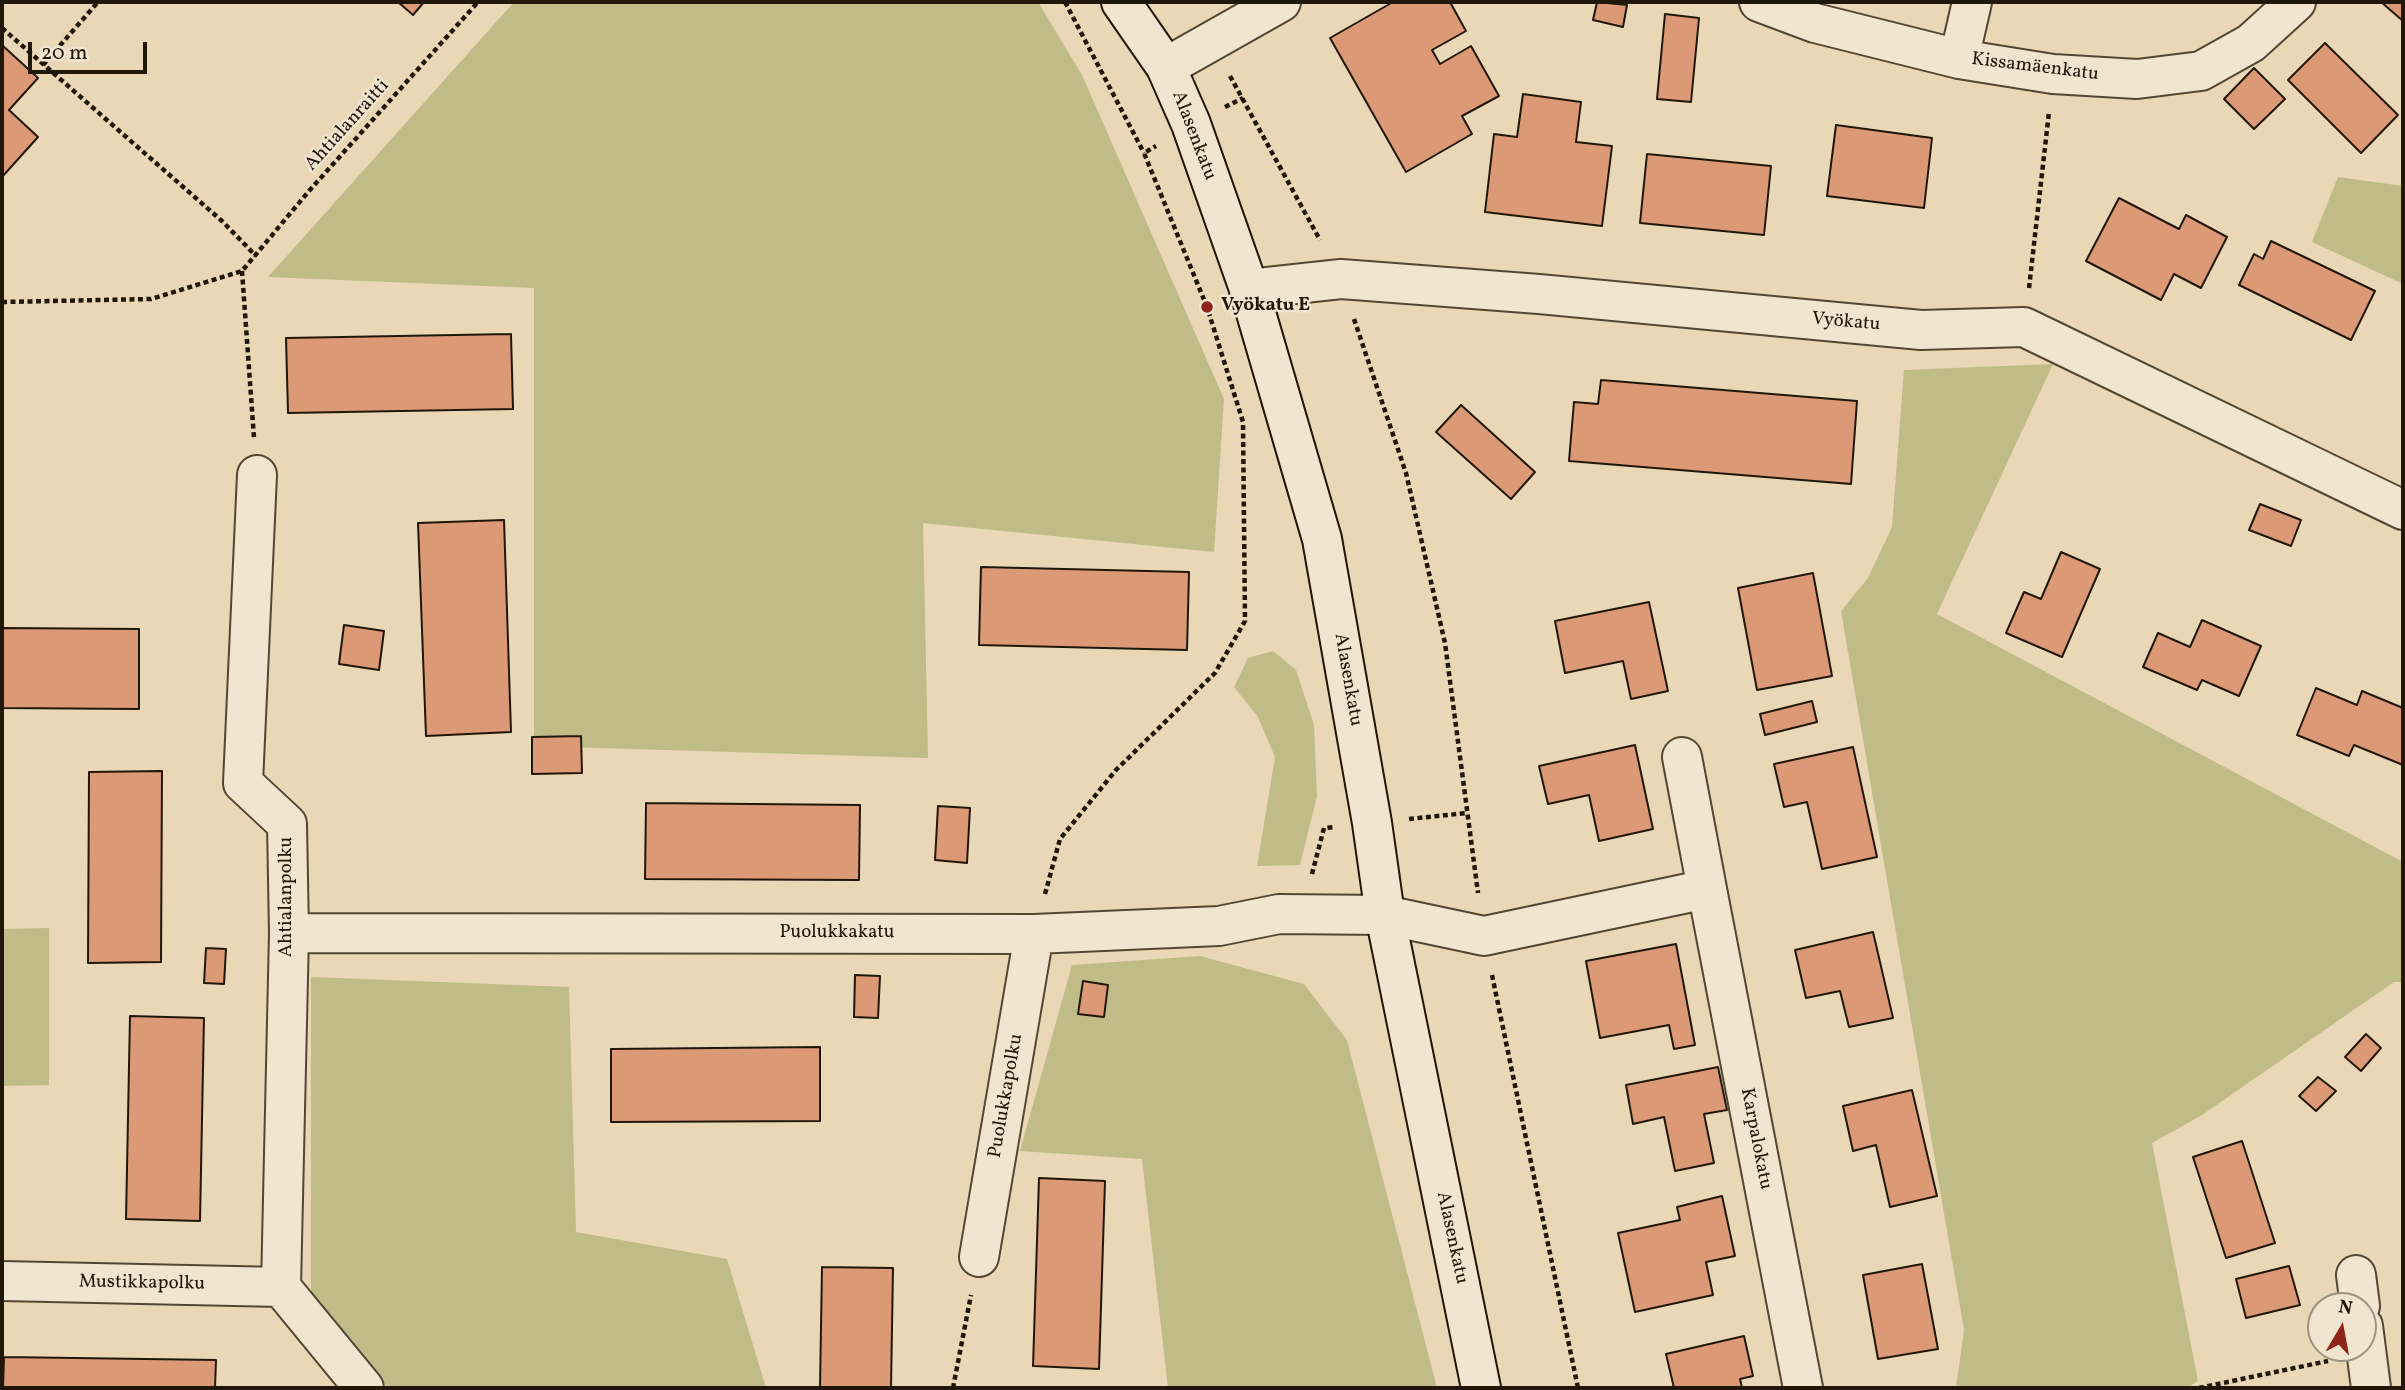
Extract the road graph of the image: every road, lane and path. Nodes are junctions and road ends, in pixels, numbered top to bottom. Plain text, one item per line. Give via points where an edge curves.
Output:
1 (98, 2) edge
2 (478, 2) edge
3 (1066, 2) edge
4 (1121, 2) edge
5 (1281, 2) edge
6 (1759, 2) edge
7 (1972, 2) edge
8 (2296, 2) edge
9 (2, 28) edge
10 (1212, 42) junction
11 (1959, 59) junction
12 (43, 65) junction
13 (1166, 66) junction
14 (2053, 74) junction
15 (1243, 98) junction
16 (1191, 124) junction
17 (1144, 153) junction
18 (256, 256) junction
19 (242, 271) junction
20 (1341, 279) junction
21 (1249, 289) junction
22 (2, 302) edge
23 (2024, 327) junction
24 (257, 475) joint
25 (2403, 510) edge
26 (1682, 757) dead end
27 (1707, 889) junction
28 (1384, 915) junction
29 (289, 933) junction
30 (1034, 934) junction
31 (1484, 936) junction
32 (979, 1257) joint
33 (2, 1281) edge
34 (281, 1287) junction
35 (2336, 1362) edge
36 (364, 1388) edge
37 (953, 1388) edge
38 (1481, 1388) edge
39 (1578, 1388) edge
40 (1803, 1388) edge
41 (2199, 1388) edge

1 - 12 path
2 - 18 path, Ahtialanraitti
3 - 17 path
4 - 13 street, Alasenkatu
5 - 10 street
6 - 11 street, Kissamäenkatu via 1815,23
7 - 11 street
8 - 14 street, Kissamäenkatu via 2251,43 2201,71 2137,79
9 - 12 path
10 - 13 street
10 - 15 path
11 - 14 street, Kissamäenkatu
12 - 18 path
13 - 16 street, Alasenkatu
14 - 23 path
15 - 16 path
15 - 20 path
16 - 17 path
16 - 21 street, Alasenkatu
17 - 30 path via 1207,307 1243,422 1245,621 1215,673 1116,770 1060,839
18 - 19 path, Ahtialanraitti
19 - 22 path via 151,299
19 - 24 path
20 - 21 street, Vyökatu
20 - 23 street, Vyökatu via 1921,330
20 - 31 path via 1406,473 1445,643
21 - 28 street, Alasenkatu via 1322,539
23 - 25 street, Vyökatu
24 - 29 street, Ahtialanpolku via 243,783 287,824
26 - 27 street, Karpalokatu
27 - 31 street
27 - 40 street, Karpalokatu
28 - 30 street, Puolukkakatu via 1279,914 1219,926
28 - 31 street
28 - 38 street, Alasenkatu
29 - 30 street, Puolukkakatu
29 - 34 street, Ahtialanpolku
30 - 32 street, Puolukkapolku
31 - 39 path
32 - 37 path
33 - 34 street, Mustikkapolku
34 - 36 street
35 - 41 path

